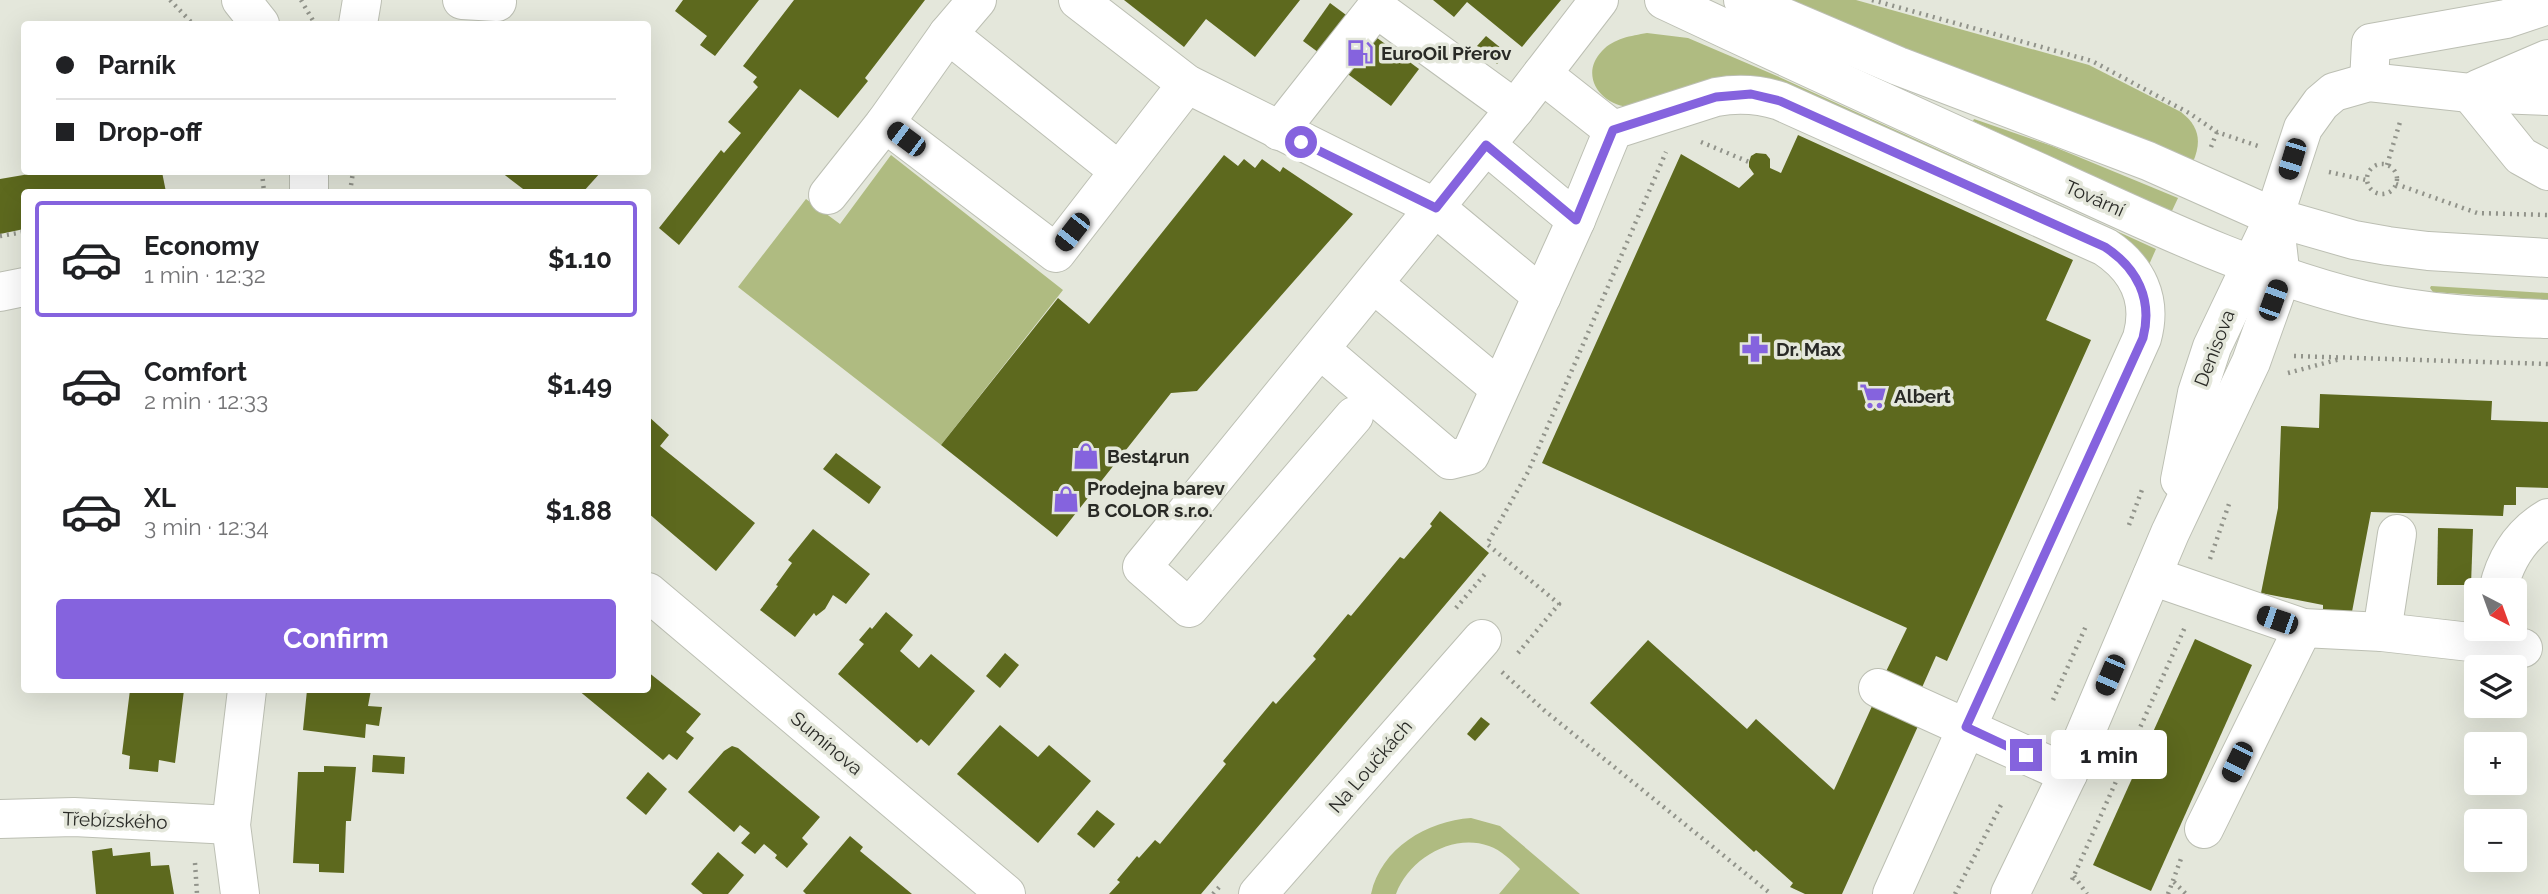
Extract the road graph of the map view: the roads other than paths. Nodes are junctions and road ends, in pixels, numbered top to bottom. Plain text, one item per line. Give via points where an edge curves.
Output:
1 (241, 0) edge
2 (362, 0) edge
3 (977, 0) edge
4 (1078, 0) edge
5 (1599, 0) edge
6 (1664, 0) edge
7 (1743, 0) edge
8 (2548, 5) edge
9 (258, 21) edge
10 (358, 21) edge
11 (948, 34) junction
12 (2548, 59) edge
13 (1542, 74) junction
14 (2369, 82) junction
15 (1187, 84) junction
16 (2470, 93) junction
17 (2548, 96) edge
18 (1515, 109) junction
19 (884, 123) junction
20 (1613, 130) junction
21 (1279, 131) junction
22 (1486, 145) junction
23 (1119, 171) junction
24 (2548, 171) edge
25 (828, 195) dead end
26 (1436, 208) junction
27 (2274, 217) junction
28 (1576, 220) junction
29 (2548, 258) edge
30 (2265, 271) junction
31 (1374, 284) junction
32 (21, 288) edge
33 (0, 292) edge
34 (1542, 296) junction
35 (2548, 319) edge
36 (1321, 350) junction
37 (1499, 388) junction
38 (1356, 399) junction
39 (2548, 518) edge
40 (2397, 534) dead end
41 (2152, 576) junction
42 (2500, 578) edge
43 (651, 595) edge
44 (2303, 628) junction
45 (2382, 632) junction
46 (2464, 638) edge
47 (1482, 639) dead end
48 (1878, 688) dead end
49 (247, 693) edge
50 (1966, 727) junction
51 (2068, 774) junction
52 (0, 819) edge
53 (231, 825) junction
54 (2204, 829) dead end
55 (2045, 884) edge
56 (240, 894) edge
57 (1006, 894) edge
58 (1258, 894) edge
59 (1892, 894) edge

1 - 9 street
2 - 10 street
3 - 11 street
4 - 15 street
5 - 13 street
6 - 30 street, Tovární
7 - 27 street via 1898,66 2114,147
8 - 14 street via 2507,19 2371,43
11 - 19 street
11 - 23 street
12 - 16 street
13 - 18 street
13 - 20 street
14 - 16 street
14 - 27 street, Denisova via 2334,92 2310,116
15 - 21 street
15 - 23 street
16 - 17 street
16 - 24 street via 2521,156
18 - 21 street via 1376,8
18 - 22 street
19 - 23 street via 1056,253
19 - 25 street
20 - 28 street
20 - 50 street via 1716,97 1766,97 2105,247 2133,271 2146,305 2143,338
21 - 26 street
22 - 26 street
22 - 28 street
26 - 31 street
26 - 34 street
27 - 29 street via 2388,246
27 - 30 street, Denisova
28 - 34 street
30 - 35 street, Tovární via 2367,301
30 - 41 street, Denisova via 2212,347 2197,393 2170,534
31 - 36 street
31 - 37 street
32 - 33 street
34 - 37 street
36 - 38 street
36 - 38 street via 1142,567 1189,608
37 - 38 street via 1470,455 1450,460
39 - 42 street via 2519,543
40 - 45 street
41 - 44 street
41 - 51 street, Denisova
43 - 57 street, Sumínova
44 - 45 street
44 - 54 street
45 - 46 street
47 - 58 street, Na Loučkách
48 - 50 street
49 - 53 street
50 - 51 street
50 - 59 street
51 - 55 street, Denisova
52 - 53 street, Třebízského via 74,817
53 - 56 street

